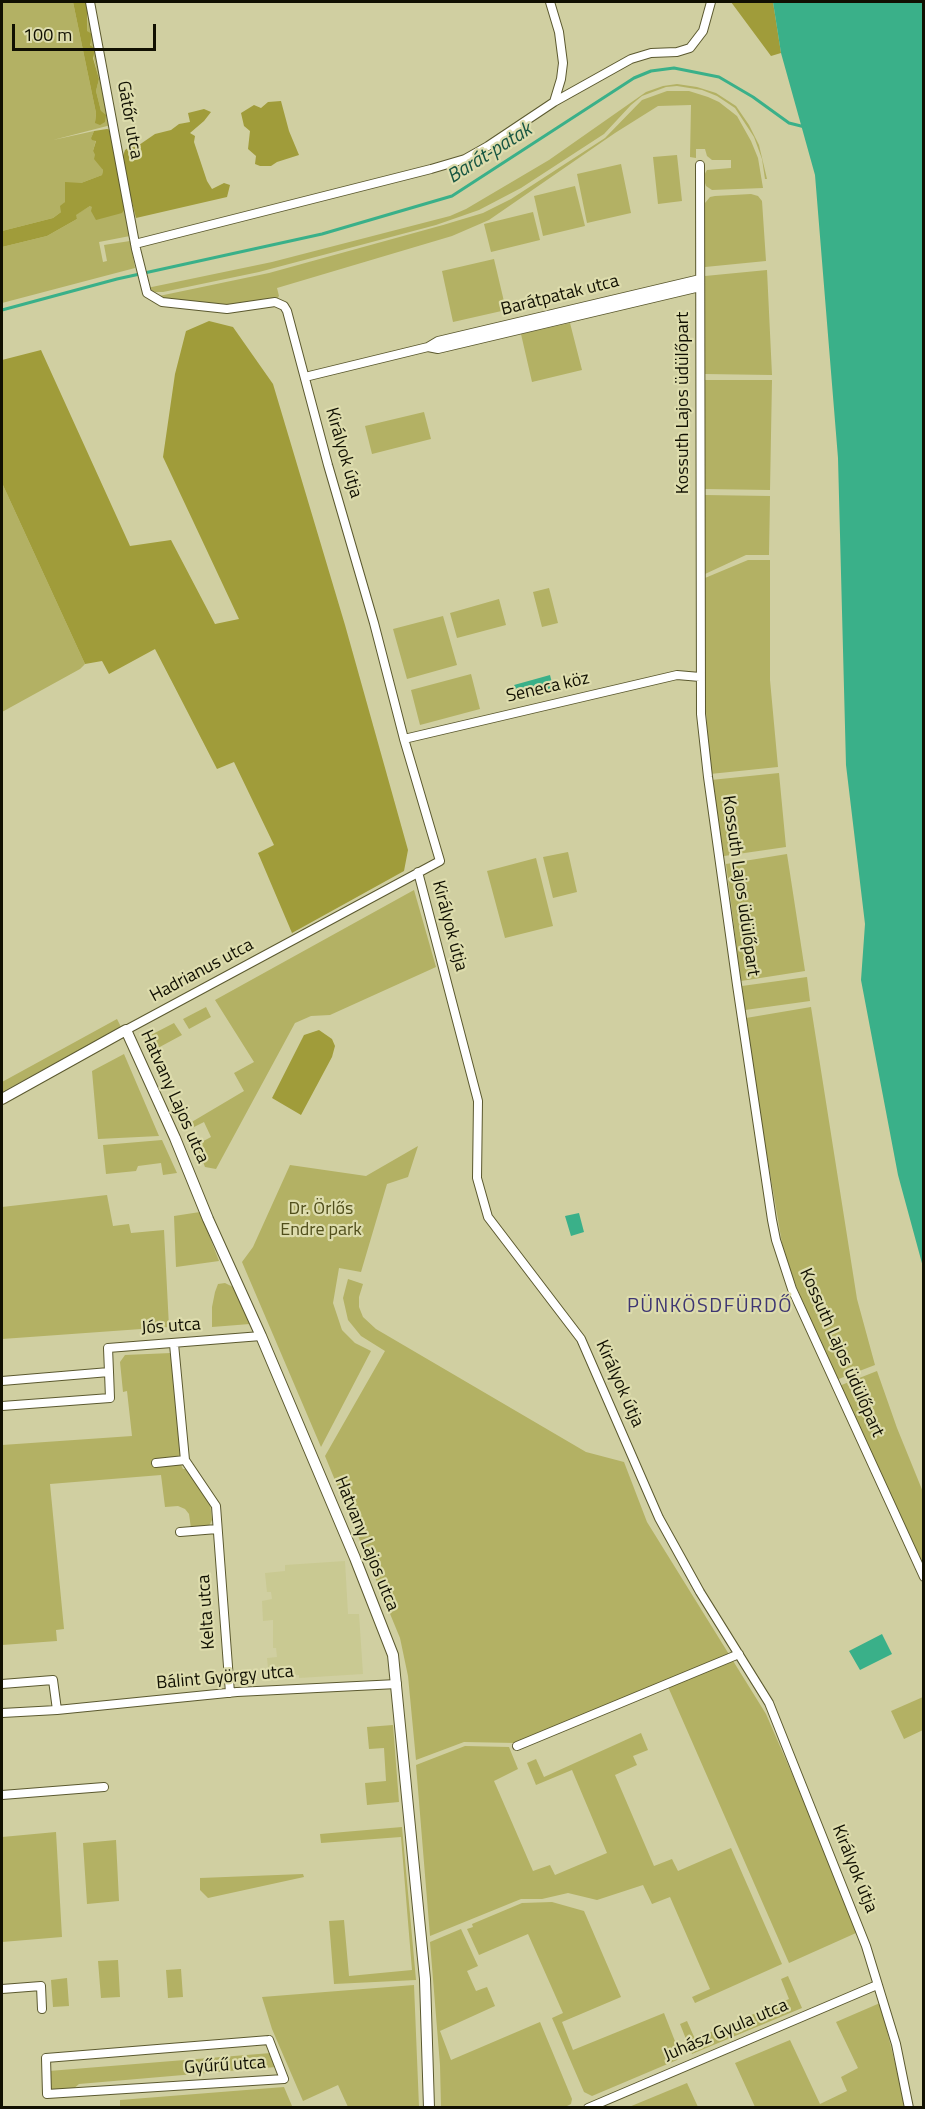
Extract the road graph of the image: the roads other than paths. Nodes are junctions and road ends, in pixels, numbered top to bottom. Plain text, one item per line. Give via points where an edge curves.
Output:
1 (90, 2) edge
2 (550, 2) edge
3 (711, 2) edge
4 (554, 102) junction
5 (700, 165) dead end
6 (135, 246) junction
7 (700, 283) junction
8 (147, 292) joint
9 (305, 377) junction
10 (700, 676) junction
11 (404, 739) junction
12 (418, 872) junction
13 (126, 1030) junction
14 (2, 1099) edge
15 (261, 1336) junction
16 (174, 1344) junction
17 (109, 1372) junction
18 (2, 1381) edge
19 (2, 1406) edge
20 (185, 1460) junction
21 (156, 1464) dead end
22 (217, 1529) junction
23 (180, 1532) dead end
24 (924, 1577) edge
25 (739, 1654) junction
26 (2, 1684) edge
27 (397, 1684) junction
28 (230, 1693) junction
29 (57, 1710) junction
30 (2, 1713) edge
31 (517, 1746) dead end
32 (105, 1787) dead end
33 (2, 1795) edge
34 (878, 1985) junction
35 (2, 1989) edge
36 (42, 2009) dead end
37 (47, 2094) joint
38 (429, 2108) edge
39 (588, 2108) edge
40 (909, 2108) edge

1 - 6 street, Gátőr utca
2 - 4 street via 563,63
3 - 4 street via 703,31 684,51 631,59
4 - 6 street via 477,153 449,165
5 - 7 street, Kossuth Lajos üdülőpart
6 - 8 street, Gátőr utca
7 - 9 street, Barátpatak utca via 438,349 428,347
7 - 10 street, Kossuth Lajos üdülőpart
8 - 9 street, Királyok útja via 162,302 226,309 267,302 284,306
9 - 11 street, Királyok útja
10 - 11 street, Seneca köz via 676,675
10 - 24 street, Kossuth Lajos üdülőpart via 708,777 776,1240 792,1289
11 - 12 street, Királyok útja via 440,861
12 - 13 street, Hadrianus utca
12 - 25 street, Királyok útja via 478,1101 477,1178 488,1217 581,1339 659,1518
13 - 14 street, Hadrianus utca
13 - 15 street, Hatvany Lajos utca
15 - 16 street, Jós utca
15 - 27 street, Hatvany Lajos utca via 389,1641
16 - 17 street, Jós utca via 108,1348
16 - 20 street, Kelta utca
17 - 18 street
17 - 19 street, Jós utca via 110,1398
20 - 21 street
20 - 22 street, Kelta utca via 216,1506
22 - 23 street
22 - 28 street, Kelta utca
25 - 31 street
25 - 34 street, Királyok útja via 769,1703
26 - 29 street via 53,1680
27 - 28 street, Bálint György utca
27 - 38 street, Hatvany Lajos utca via 425,1979
28 - 29 street, Bálint György utca
29 - 30 street, Bálint György utca
32 - 33 street
34 - 39 street, Juhász Gyula utca
34 - 40 street, Királyok útja via 896,2044
35 - 36 street via 41,1986
37 - 37 street, Gyűrű utca via 114,2090 284,2079 269,2040 46,2058

